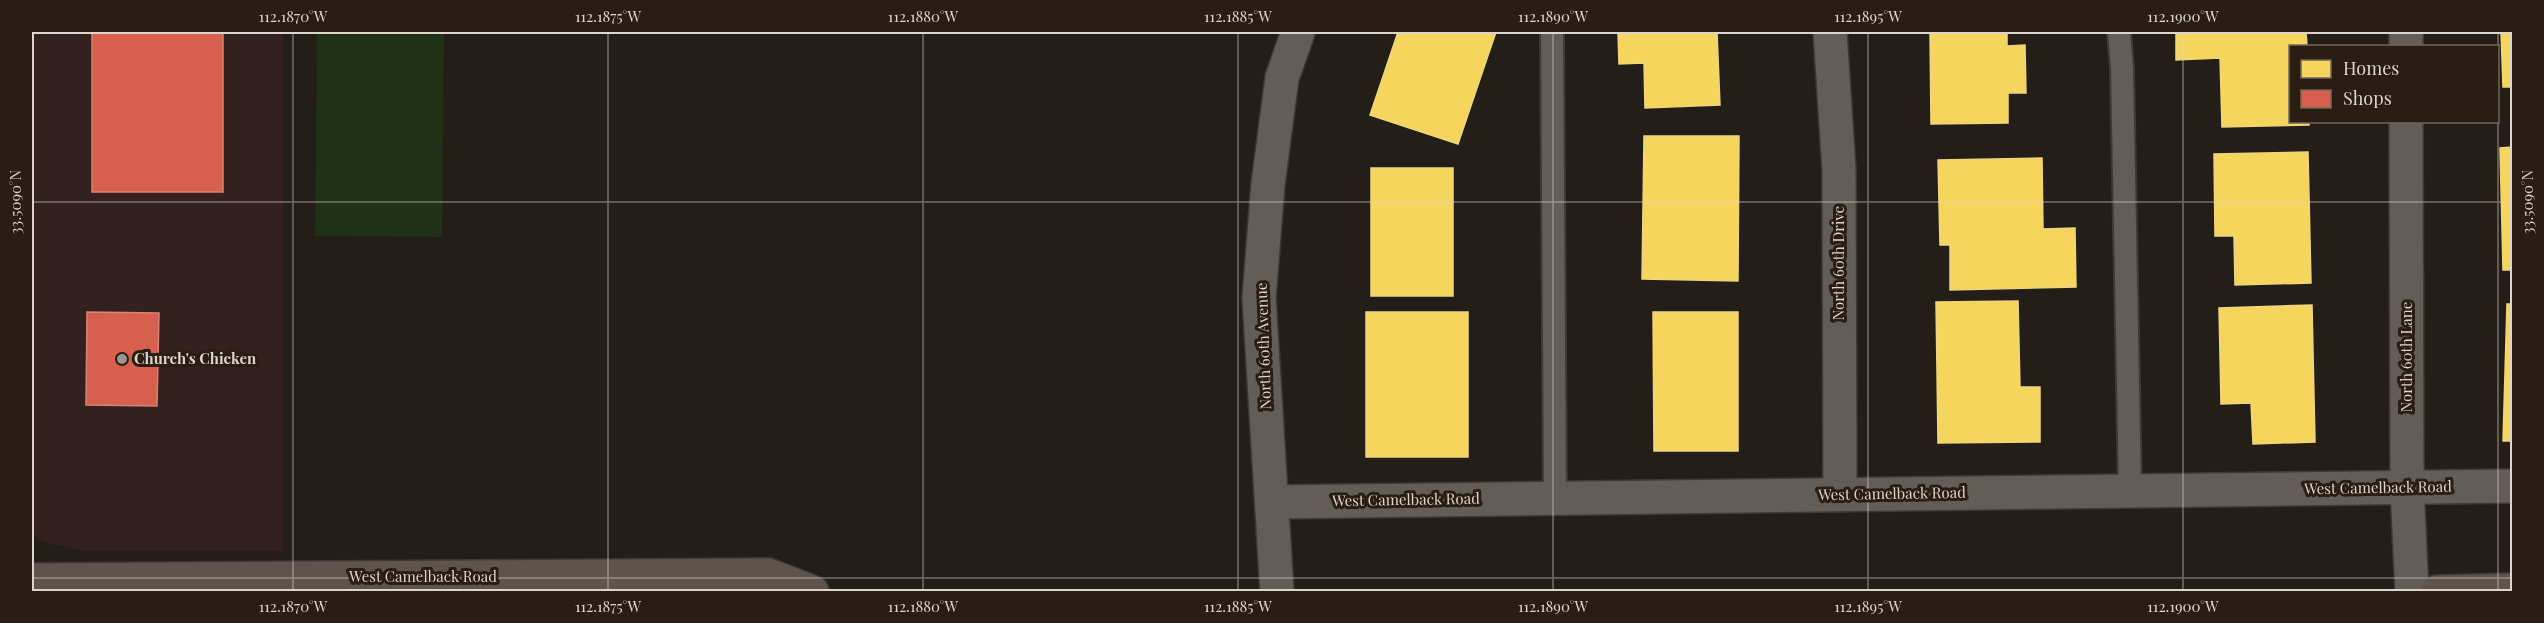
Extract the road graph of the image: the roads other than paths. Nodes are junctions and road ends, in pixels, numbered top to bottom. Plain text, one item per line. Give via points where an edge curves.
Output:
1 (1298, 32) edge
2 (1552, 32) edge
3 (1830, 32) edge
4 (2119, 32) edge
5 (2406, 123) edge
6 (2512, 486) edge
7 (2408, 487) junction
8 (2130, 490) junction
9 (1840, 494) junction
10 (1555, 498) junction
11 (1272, 502) junction
12 (32, 580) edge
13 (2512, 590) edge
14 (812, 591) edge
15 (1277, 591) edge
16 (2412, 591) edge
17 (2437, 591) edge

1 - 11 street, North 60th Avenue via 1282,78 1259,298
2 - 10 lane
3 - 9 street, North 60th Drive via 1839,170
4 - 8 lane
5 - 7 street, North 60th Lane
6 - 7 street, West Camelback Road
7 - 8 street, West Camelback Road
7 - 16 street, North 60th Lane
8 - 9 street, West Camelback Road
9 - 10 street, West Camelback Road
10 - 11 street, West Camelback Road
11 - 15 street, North 60th Avenue
12 - 14 main road, West Camelback Road via 768,575
13 - 17 main road

